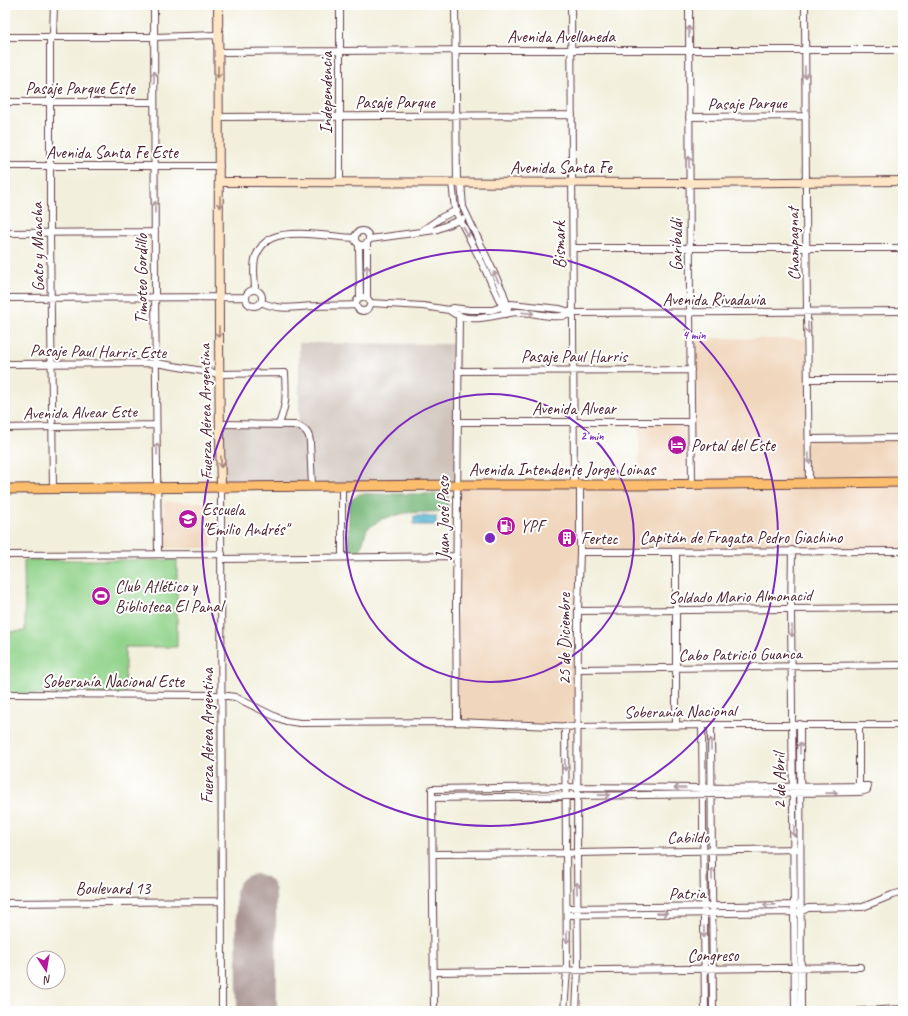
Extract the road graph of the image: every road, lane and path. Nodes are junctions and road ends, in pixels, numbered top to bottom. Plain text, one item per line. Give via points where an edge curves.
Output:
1 (54, 5) edge
2 (154, 5) edge
3 (218, 5) edge
4 (340, 5) edge
5 (455, 5) edge
6 (572, 5) edge
7 (689, 5) edge
8 (805, 5) edge
9 (5, 37) edge
10 (50, 37) junction
11 (154, 38) junction
12 (455, 50) junction
13 (572, 50) junction
14 (689, 50) junction
15 (903, 50) edge
16 (805, 51) junction
17 (219, 52) junction
18 (340, 52) junction
19 (5, 102) edge
20 (154, 102) junction
21 (50, 103) junction
22 (572, 115) junction
23 (456, 116) junction
24 (806, 116) junction
25 (218, 117) junction
26 (340, 117) junction
27 (689, 117) junction
28 (5, 166) edge
29 (220, 166) junction
30 (51, 167) junction
31 (155, 167) junction
32 (903, 181) edge
33 (220, 182) junction
34 (340, 182) junction
35 (457, 182) junction
36 (572, 182) junction
37 (806, 182) junction
38 (689, 183) junction
39 (464, 208) junction
40 (455, 210) junction
41 (467, 216) junction
42 (460, 220) junction
43 (423, 230) junction
44 (154, 232) junction
45 (5, 233) edge
46 (50, 233) junction
47 (355, 238) junction
48 (368, 242) junction
49 (359, 245) junction
50 (573, 248) junction
51 (808, 248) junction
52 (903, 248) edge
53 (690, 249) junction
54 (255, 290) junction
55 (155, 296) junction
56 (219, 296) junction
57 (246, 297) junction
58 (360, 297) junction
59 (5, 298) edge
60 (52, 298) junction
61 (369, 301) junction
62 (260, 302) junction
63 (355, 305) junction
64 (505, 306) junction
65 (449, 310) junction
66 (903, 311) edge
67 (808, 312) junction
68 (690, 313) junction
69 (508, 314) junction
70 (573, 314) junction
71 (459, 315) junction
72 (156, 363) junction
73 (5, 364) edge
74 (53, 364) junction
75 (574, 370) junction
76 (691, 370) junction
77 (458, 371) junction
78 (220, 374) junction
79 (808, 379) junction
80 (903, 379) edge
81 (458, 422) junction
82 (574, 422) junction
83 (691, 422) junction
84 (220, 424) junction
85 (279, 424) junction
86 (156, 425) junction
87 (52, 427) junction
88 (5, 428) edge
89 (903, 438) edge
90 (809, 439) junction
91 (903, 482) edge
92 (809, 483) junction
93 (692, 484) junction
94 (457, 485) junction
95 (577, 485) junction
96 (312, 487) junction
97 (342, 487) junction
98 (157, 488) junction
99 (221, 488) junction
100 (5, 489) edge
101 (53, 490) junction
102 (792, 550) junction
103 (903, 551) edge
104 (580, 552) junction
105 (676, 552) junction
106 (158, 553) junction
107 (5, 555) edge
108 (222, 556) junction
109 (457, 556) junction
110 (342, 558) junction
111 (903, 608) edge
112 (791, 610) junction
113 (578, 611) junction
114 (676, 611) junction
115 (903, 666) edge
116 (792, 667) junction
117 (578, 669) junction
118 (677, 669) junction
119 (5, 694) edge
120 (221, 695) junction
121 (458, 722) junction
122 (793, 724) junction
123 (800, 724) junction
124 (676, 725) junction
125 (702, 725) junction
126 (710, 725) junction
127 (859, 725) junction
128 (903, 725) edge
129 (565, 726) junction
130 (578, 727) junction
131 (859, 786) junction
132 (565, 787) junction
133 (577, 788) junction
134 (793, 790) junction
135 (800, 790) junction
136 (703, 791) junction
137 (711, 791) junction
138 (855, 792) junction
139 (577, 796) junction
140 (565, 797) junction
141 (432, 798) junction
142 (797, 849) junction
143 (704, 851) junction
144 (712, 851) junction
145 (566, 853) junction
146 (577, 853) junction
147 (433, 854) junction
148 (903, 892) edge
149 (222, 901) junction
150 (5, 903) edge
151 (797, 908) junction
152 (712, 909) junction
153 (704, 910) junction
154 (567, 911) junction
155 (577, 911) junction
156 (860, 967) dead end
157 (705, 969) junction
158 (713, 969) junction
159 (797, 969) junction
160 (567, 970) junction
161 (578, 970) junction
162 (434, 972) junction
163 (434, 1005) dead end
164 (903, 1009) edge
165 (222, 1011) edge
166 (564, 1011) edge
167 (576, 1011) edge
168 (705, 1011) edge
169 (713, 1011) edge
170 (795, 1011) edge
171 (801, 1011) edge
172 (860, 1011) edge

1 - 10 street, Gato y Mancha via 53,34
2 - 11 street, Timoteo Gordillo
3 - 17 street, Fuerza Aérea Argentina
4 - 18 street, Independencia
5 - 12 street
6 - 13 street, Bismark
14 -> 7 street, Garibaldi
8 - 16 street, Champagnat
9 - 10 street
10 - 11 street
10 - 21 street, Gato y Mancha
11 - 17 street via 216,36
20 -> 11 street, Timoteo Gordillo
12 - 13 street, Avenida Avellaneda
12 - 18 street, Avenida Avellaneda
12 - 23 street
13 - 14 street, Avenida Avellaneda
13 - 22 street, Bismark
14 - 16 street, Avenida Avellaneda
14 - 27 street, Garibaldi
15 - 16 street, Avenida Avellaneda
16 -> 24 street, Champagnat
17 - 18 street, Avenida Avellaneda
17 -> 25 street, Fuerza Aérea Argentina
18 - 26 street, Independencia
19 - 21 street, Pasaje Parque Este
20 - 21 street, Pasaje Parque Este
20 - 31 street, Timoteo Gordillo
21 - 30 street, Gato y Mancha
22 - 23 street, Pasaje Parque
22 - 36 street, Bismark
23 - 26 street, Pasaje Parque
23 - 35 street
24 - 27 street, Pasaje Parque
24 - 37 street, Champagnat
25 - 26 street, Pasaje Parque
25 - 29 street, Fuerza Aérea Argentina
26 - 34 street, Independencia
38 -> 27 street, Garibaldi
28 - 30 street, Avenida Santa Fe Este
29 - 31 street, Avenida Santa Fe Este
29 - 33 street, Fuerza Aérea Argentina
30 - 31 street, Avenida Santa Fe Este
30 - 46 street, Gato y Mancha
44 -> 31 street, Timoteo Gordillo
32 - 37 street, Avenida Santa Fe
33 - 34 street, Avenida Santa Fe
33 -> 56 street, Fuerza Aérea Argentina
34 - 35 street, Avenida Santa Fe
35 - 36 street, Avenida Santa Fe
35 - 39 street
35 - 40 street
36 - 38 street, Avenida Santa Fe
36 - 50 street, Bismark
37 - 38 street, Avenida Santa Fe
37 - 51 street, Champagnat
38 - 53 street, Garibaldi
39 - 40 street
39 - 41 street
40 - 42 street
40 - 43 street
41 - 42 street
64 -> 41 street via 503,292
42 - 43 street via 444,227
42 -> 64 street
43 - 48 street
44 - 46 street
44 - 55 street, Timoteo Gordillo
45 - 46 street
46 - 60 street, Gato y Mancha
47 - 48 street via 358,232 363,231 369,235
47 - 49 street
47 - 54 street via 287,235 273,238 264,244 256,256
48 - 49 street
61 -> 48 street
49 - 58 street
50 - 53 street
50 - 70 street, Bismark
51 - 52 street
51 - 53 street
51 - 67 street, Champagnat
53 - 68 street, Garibaldi
54 - 57 street via 248,292
54 - 62 street via 261,294
55 - 56 street, Avenida Rivadavia
55 - 60 street, Avenida Rivadavia
55 - 72 street, Timoteo Gordillo
56 - 57 street, Avenida Rivadavia
56 -> 78 street, Fuerza Aérea Argentina
57 - 62 street, Avenida Rivadavia via 251,305
58 - 61 street, Avenida Rivadavia
58 - 63 street
59 - 60 street, Avenida Rivadavia
60 - 74 street, Gato y Mancha
61 - 63 street, Avenida Rivadavia via 369,308 362,312
61 - 65 street, Avenida Rivadavia
62 - 63 street, Avenida Rivadavia via 282,308
64 - 65 street, Avenida Rivadavia via 492,310
64 - 69 street
64 - 70 street, Avenida Rivadavia via 511,304 560,309
65 - 71 street, Avenida Rivadavia
66 - 67 street, Avenida Rivadavia
67 - 68 street, Avenida Rivadavia
67 -> 79 street, Champagnat
68 - 70 street, Avenida Rivadavia
68 - 76 street, Garibaldi
69 -> 70 street, Avenida Rivadavia via 566,317
69 - 71 street, Avenida Rivadavia via 480,318
70 - 75 street, Bismark
71 - 77 street, Juan José Paso
72 - 74 street, Pasaje Paul Harris Este
72 - 78 street, Pasaje Paul Harris Este
72 - 86 street, Timoteo Gordillo
73 - 74 street, Pasaje Paul Harris Este
74 - 87 street, Gato y Mancha
75 - 76 street, Pasaje Paul Harris
75 - 77 street, Pasaje Paul Harris
75 - 82 street, Bismark
76 - 83 street, Garibaldi
77 - 81 street, Juan José Paso
78 - 84 street, Fuerza Aérea Argentina
78 - 85 street, Pasaje Paul Harris Este via 285,372 286,408
79 - 80 street
79 - 90 street, Champagnat
81 - 82 street, Avenida Alvear
81 - 94 street, Juan José Paso
82 - 83 street, Avenida Alvear
82 - 95 street, Bismark
83 - 93 street, Garibaldi
84 - 85 street
84 -> 99 street, Fuerza Aérea Argentina
85 - 96 street via 296,425 306,430 310,436
86 - 87 street, Avenida Alvear Este
98 -> 86 street, Timoteo Gordillo
87 - 88 street, Avenida Alvear Este
87 - 101 street, Gato y Mancha
89 - 90 street
90 -> 92 street, Champagnat
91 - 92 main road, Avenida Intendente Jorge Loinas
92 - 93 main road, Avenida Intendente Jorge Loinas
93 - 95 main road, Avenida Intendente Jorge Loinas
94 - 95 main road, Avenida Intendente Jorge Loinas
94 - 97 main road, Avenida Intendente Jorge Loinas
94 - 109 street, Juan José Paso
95 - 104 street, 25 de Diciembre
96 - 97 main road, Avenida Intendente Jorge Loinas
96 - 99 main road, Avenida Intendente Jorge Loinas
97 - 110 street
98 - 99 main road, Avenida Intendente Jorge Loinas
98 - 101 main road, Avenida Intendente Jorge Loinas
98 - 106 street, Timoteo Gordillo
99 - 108 street, Fuerza Aérea Argentina
100 - 101 main road, Avenida Intendente Jorge Loinas
102 - 103 street, Capitán de Fragata Pedro Giachino
102 - 105 street, Capitán de Fragata Pedro Giachino
102 - 112 street, 2 de Abril
104 - 105 street, Capitán de Fragata Pedro Giachino
104 - 113 street, 25 de Diciembre
105 - 114 street
106 - 107 street
106 - 108 street
108 - 110 street
108 - 120 street, Fuerza Aérea Argentina
109 - 110 street
109 - 121 street, Juan José Paso
111 - 112 street, Soldado Mario Almonacid
112 - 114 street, Soldado Mario Almonacid
112 -> 116 street, 2 de Abril
113 - 114 street, Soldado Mario Almonacid
113 - 117 street, 25 de Diciembre
114 - 118 street
115 - 116 street, Cabo Patricio Guanca
116 - 118 street, Cabo Patricio Guanca
116 - 122 street, 2 de Abril
117 - 118 street, Cabo Patricio Guanca
117 - 130 street, 25 de Diciembre
118 - 124 street
119 - 120 street, Soberanía Nacional Este
120 - 121 street, Soberanía Nacional Este via 235,697 281,719 300,723
120 - 149 street, Fuerza Aérea Argentina
121 - 129 street, Soberanía Nacional
122 - 123 street, Soberanía Nacional
122 - 126 street, Soberanía Nacional
122 - 134 street, 2 de Abril
123 - 127 street, Soberanía Nacional
135 -> 123 street, 2 de Abril
124 - 125 street, Soberanía Nacional
124 - 130 street, Soberanía Nacional
125 - 126 street, Soberanía Nacional
125 - 136 street
137 -> 126 street
127 - 128 street, Soberanía Nacional
127 - 131 street
129 - 130 street, Soberanía Nacional
129 -> 132 street
130 - 133 street, 25 de Diciembre
131 - 135 street
131 - 138 street
131 - 138 street via 868,786 867,790
132 - 133 street
132 - 140 street
132 - 141 street via 432,789
136 -> 133 street
133 - 139 street, 25 de Diciembre
134 - 135 street
134 - 137 street
134 -> 142 street, 2 de Abril
135 -> 138 street
135 - 142 street, 2 de Abril
136 - 137 street
139 -> 136 street
136 - 143 street
137 - 144 street
139 - 140 street
139 - 146 street, 25 de Diciembre
140 - 141 street
140 - 145 street
141 - 147 street
142 - 144 street, Cabildo
142 - 151 street, 2 de Abril
143 - 144 street, Cabildo
143 - 146 street, Cabildo
143 - 153 street
152 -> 144 street
145 - 146 street, Cabildo
145 - 147 street, Cabildo
145 - 154 street
155 -> 146 street, 25 de Diciembre
147 - 162 street
148 - 151 street, Patria via 863,907
149 - 150 street, Boulevard 13
149 - 165 street, Fuerza Aérea Argentina
151 - 152 street, Patria
151 - 159 street, 2 de Abril
152 - 153 street, Patria
152 - 158 street
153 - 155 street, Patria
153 -> 157 street
154 - 155 street, Patria
154 -> 160 street
155 - 161 street, 25 de Diciembre
156 - 159 street, Congreso
157 - 158 street, Congreso
157 - 161 street, Congreso
157 - 168 street
158 - 159 street, Congreso
158 - 169 street
159 - 170 street, 2 de Abril
159 - 171 street, 2 de Abril
160 - 161 street, Congreso
160 - 162 street, Congreso
160 - 166 street
161 - 167 street, 25 de Diciembre
162 - 163 street
164 - 172 street

